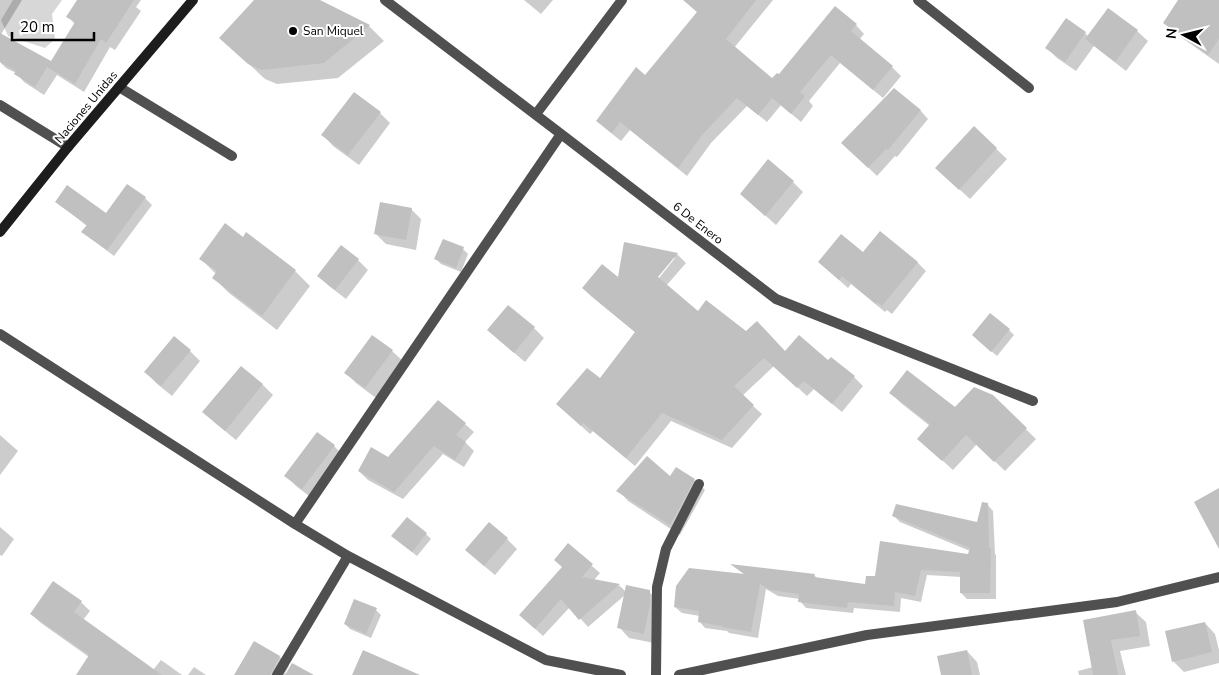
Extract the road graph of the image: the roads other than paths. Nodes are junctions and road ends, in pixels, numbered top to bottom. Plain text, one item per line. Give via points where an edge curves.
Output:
1 (192, 0) edge
2 (385, 0) edge
3 (622, 0) edge
4 (918, 0) edge
5 (118, 87) junction
6 (1029, 88) dead end
7 (0, 105) edge
8 (536, 114) junction
9 (562, 134) junction
10 (68, 147) junction
11 (232, 156) dead end
12 (0, 232) edge
13 (0, 334) edge
14 (1033, 401) dead end
15 (699, 484) dead end
16 (294, 524) junction
17 (348, 556) junction
18 (1219, 577) edge
19 (277, 675) edge
20 (621, 675) edge
21 (656, 675) edge
22 (679, 675) edge

1 - 5 street, Naciones Unidas
2 - 8 street, 6 De Enero
3 - 8 street
4 - 6 street
5 - 10 street, Naciones Unidas
5 - 11 street
7 - 10 street
8 - 9 street, 6 De Enero
9 - 14 street, 6 De Enero via 776,299
9 - 16 street
10 - 12 street, Naciones Unidas
13 - 16 street
15 - 21 street via 666,549 657,587
16 - 17 street
17 - 19 street
17 - 20 street via 546,660
18 - 22 street via 1117,602 867,635

